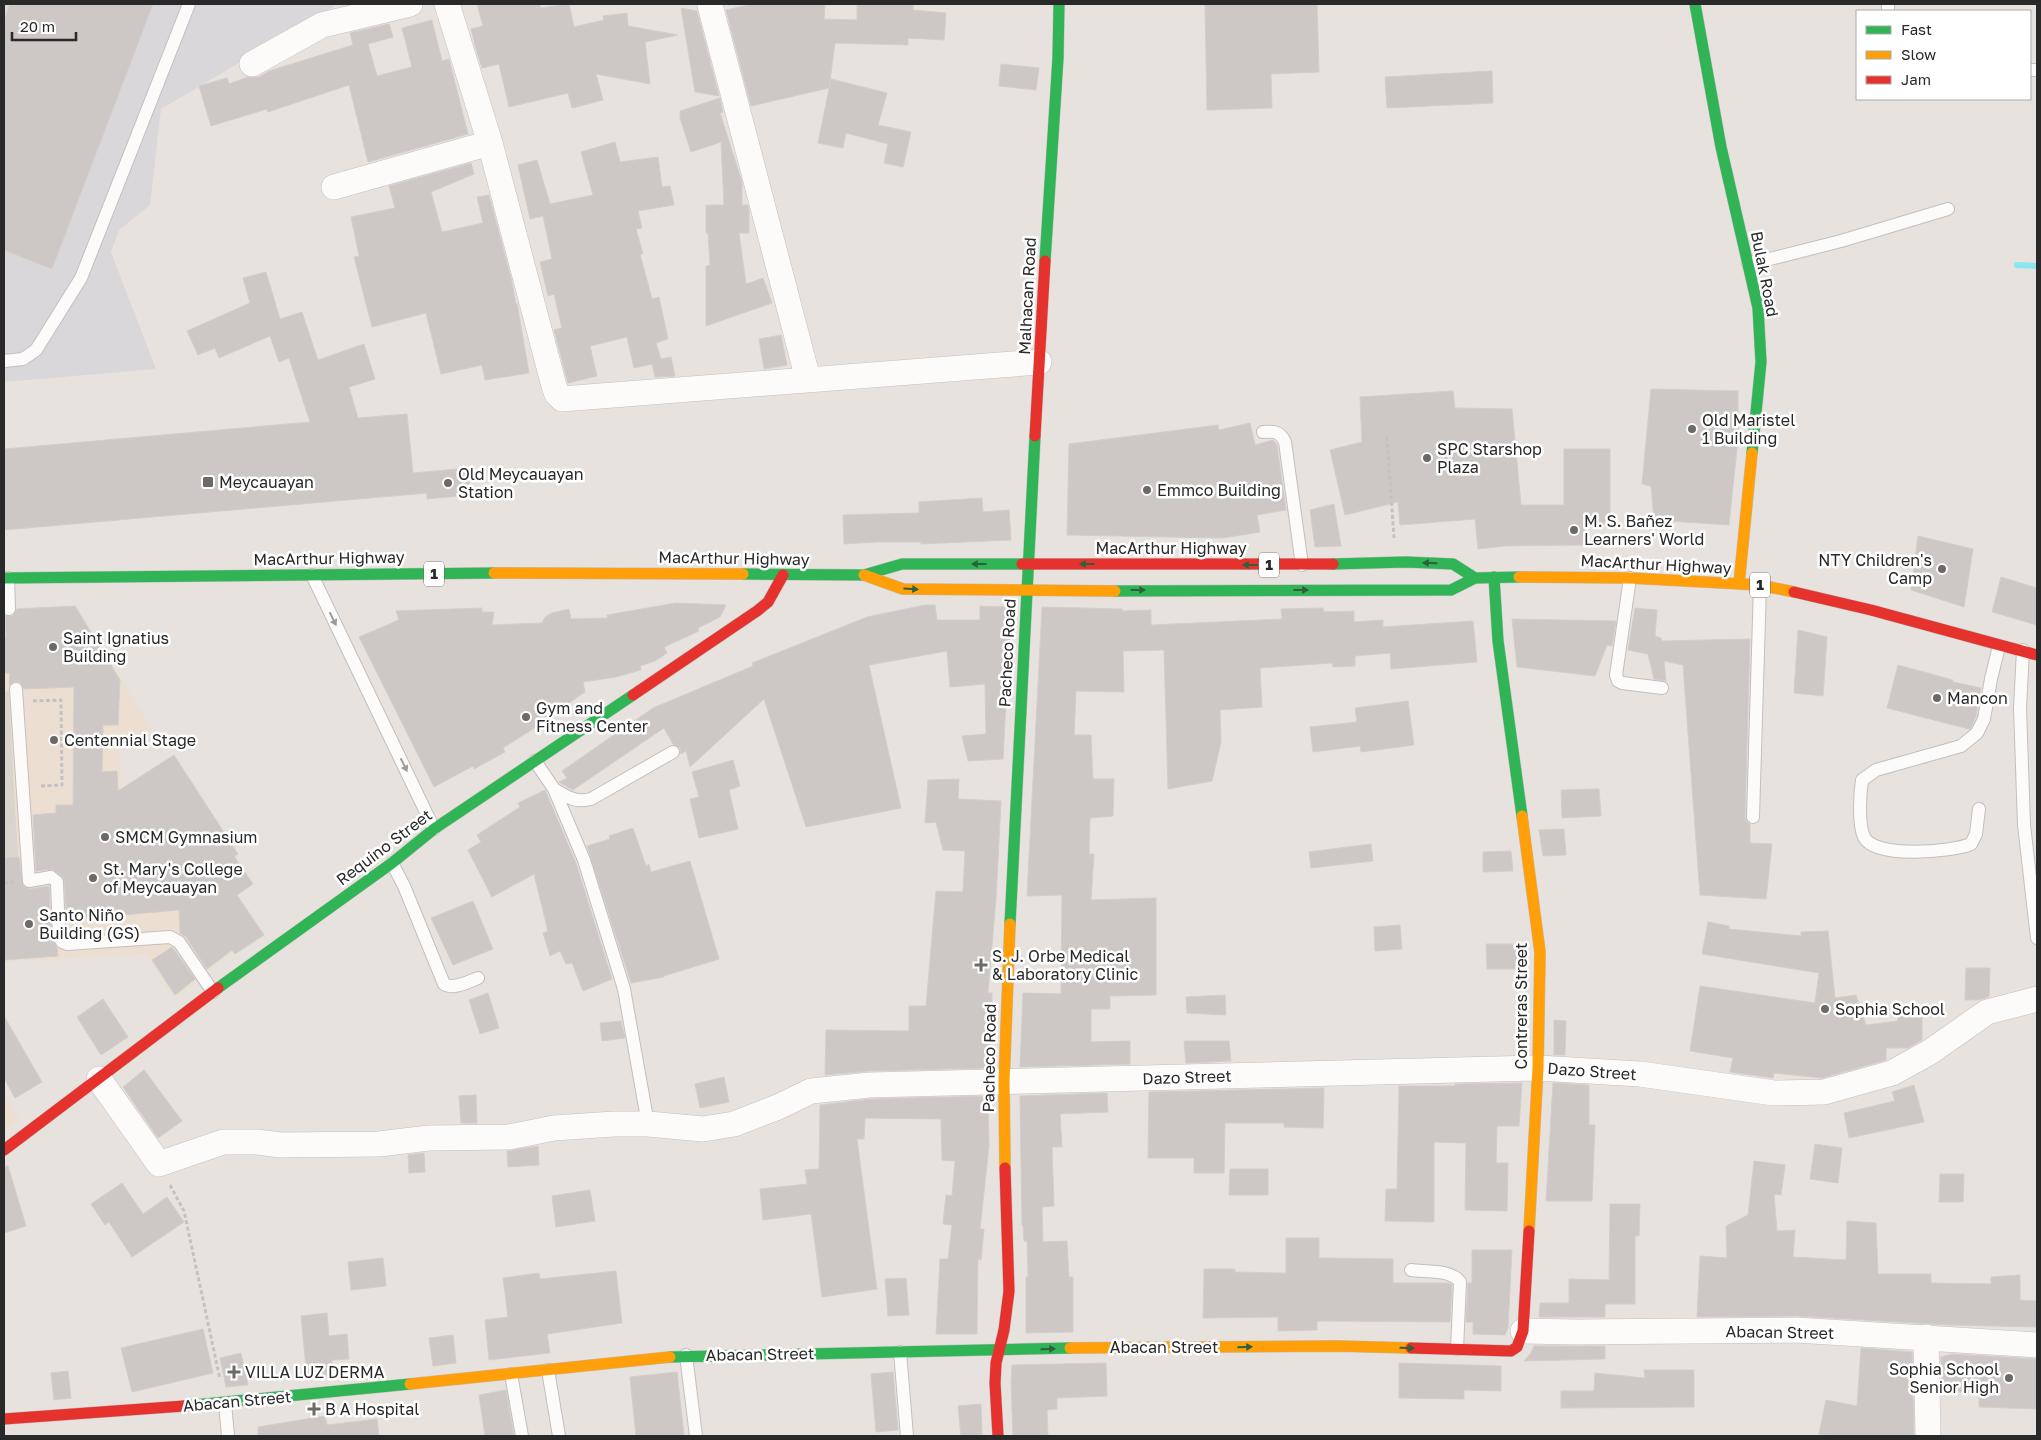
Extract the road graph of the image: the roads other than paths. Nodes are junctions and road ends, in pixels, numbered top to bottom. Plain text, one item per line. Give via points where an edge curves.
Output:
1 (189, 4) edge
2 (410, 4) edge
3 (447, 4) edge
4 (1059, 4) edge
5 (1695, 4) edge
6 (710, 5) edge
7 (252, 64) dead end
8 (490, 143) junction
9 (334, 187) dead end
10 (1948, 209) dead end
11 (1748, 262) junction
12 (4, 361) edge
13 (1039, 362) junction
14 (808, 379) junction
15 (1263, 432) dead end
16 (1028, 564) junction
17 (1302, 565) junction
18 (312, 575) junction
19 (783, 575) junction
20 (864, 575) junction
21 (1494, 577) junction
22 (6, 578) edge
23 (1475, 578) junction
24 (1630, 578) junction
25 (1740, 584) junction
26 (1760, 585) junction
27 (1026, 590) junction
28 (9, 609) dead end
29 (1999, 646) junction
30 (2023, 650) junction
31 (2037, 655) edge
32 (1662, 688) dead end
33 (17, 695) road end
34 (673, 752) dead end
35 (535, 761) junction
36 (554, 789) junction
37 (1979, 809) dead end
38 (1753, 817) dead end
39 (434, 829) junction
40 (392, 863) junction
41 (2037, 938) edge
42 (478, 978) dead end
43 (213, 992) junction
44 (2037, 999) edge
45 (1538, 1068) junction
46 (100, 1079) junction
47 (1004, 1082) junction
48 (648, 1124) junction
49 (4, 1150) edge
50 (1411, 1270) dead end
51 (1926, 1337) junction
52 (1520, 1339) junction
53 (2037, 1345) edge
54 (1457, 1349) junction
55 (999, 1350) junction
56 (900, 1352) junction
57 (686, 1355) junction
58 (548, 1370) junction
59 (511, 1374) junction
60 (225, 1403) junction
61 (4, 1419) edge
62 (228, 1436) edge
63 (522, 1436) edge
64 (559, 1436) edge
65 (696, 1436) edge
66 (907, 1436) edge
67 (998, 1436) edge
68 (1928, 1436) edge

1 - 12 lane via 81,278 36,350 23,359
2 - 7 street via 322,25
3 - 8 street
4 - 13 main road, Malhacan Road
5 - 11 main road, Bulak Road via 1721,147
6 - 14 street
8 - 9 street
8 - 14 street via 554,386 562,398
10 - 11 lane via 1841,241
11 - 25 main road, Bulak Road via 1758,308 1761,362
13 - 14 street
13 - 16 main road, Malhacan Road
15 - 17 lane via 1280,434 1285,442
17 -> 16 main road, MacArthur Highway / 1
16 -> 20 main road, MacArthur Highway / 1 via 902,564
16 - 27 main road, Malhacan Road
23 -> 17 main road, MacArthur Highway / 1 via 1454,564
18 - 19 main road, MacArthur Highway / 1 via 576,572
18 - 22 main road, MacArthur Highway / 1
18 -> 39 lane
19 - 20 main road, MacArthur Highway / 1
19 - 35 main road, Requino Street via 768,602 757,611
20 -> 27 main road, MacArthur Highway / 1 via 903,589
21 - 23 main road, MacArthur Highway / 1
21 - 24 main road, MacArthur Highway / 1
21 - 45 main road, Contreras Street via 1498,641 1540,952
22 - 28 lane
27 -> 23 main road, MacArthur Highway / 1 via 1451,590
24 - 25 main road, MacArthur Highway / 1
24 - 32 lane via 1616,675 1622,683
25 - 26 main road, MacArthur Highway / 1
26 - 29 main road, MacArthur Highway / 1 via 1924,624
26 - 38 lane
27 - 47 main road, Pacheco Road
29 - 30 main road, MacArthur Highway / 1
29 - 37 lane via 1984,718 1977,733 1961,746 1876,770 1862,780 1859,797 1864,836 1869,843 1877,848 1912,852 1962,848 1971,844 1976,834
30 - 31 main road, MacArthur Highway / 1
30 - 41 lane via 2020,708 2024,825
33 - 43 lane via 29,880 51,877 57,882 59,938 67,944 170,937 179,942
34 - 36 lane via 592,799 576,800
35 - 36 lane
35 - 39 main road, Requino Street
36 - 48 lane via 584,860 624,989
39 - 40 main road, Requino Street
40 - 42 lane via 444,984 454,986
40 - 43 main road, Requino Street
43 - 46 main road, Requino Street
44 - 45 street, Dazo Street via 1987,1012 1930,1052 1892,1073 1824,1092 1774,1092 1640,1074
45 - 47 street, Dazo Street
45 - 52 main road, Contreras Street
46 - 48 street, Dazo Street via 159,1164 222,1142 379,1144 429,1138 509,1137 554,1128
46 - 49 main road, Requino Street
47 - 48 street, Dazo Street via 870,1085 811,1091 734,1124 703,1129
47 - 55 main road, Pacheco Road via 1009,1291
50 - 54 lane via 1450,1274 1460,1282
51 - 52 street, Abacan Street via 1796,1330 1585,1332
51 - 53 street, Abacan Street
51 - 68 street
52 - 54 main road, Abacan Street via 1511,1350
55 -> 54 main road, Abacan Street via 1336,1346
55 - 56 main road, Abacan Street
55 - 67 main road, Pacheco Road via 995,1383
56 - 57 main road, Abacan Street
56 - 66 lane
57 - 58 main road, Abacan Street
57 - 65 lane
58 - 59 main road, Abacan Street
58 - 64 lane
59 - 60 main road, Abacan Street
59 - 63 lane
60 - 61 main road, Abacan Street
60 - 62 lane

